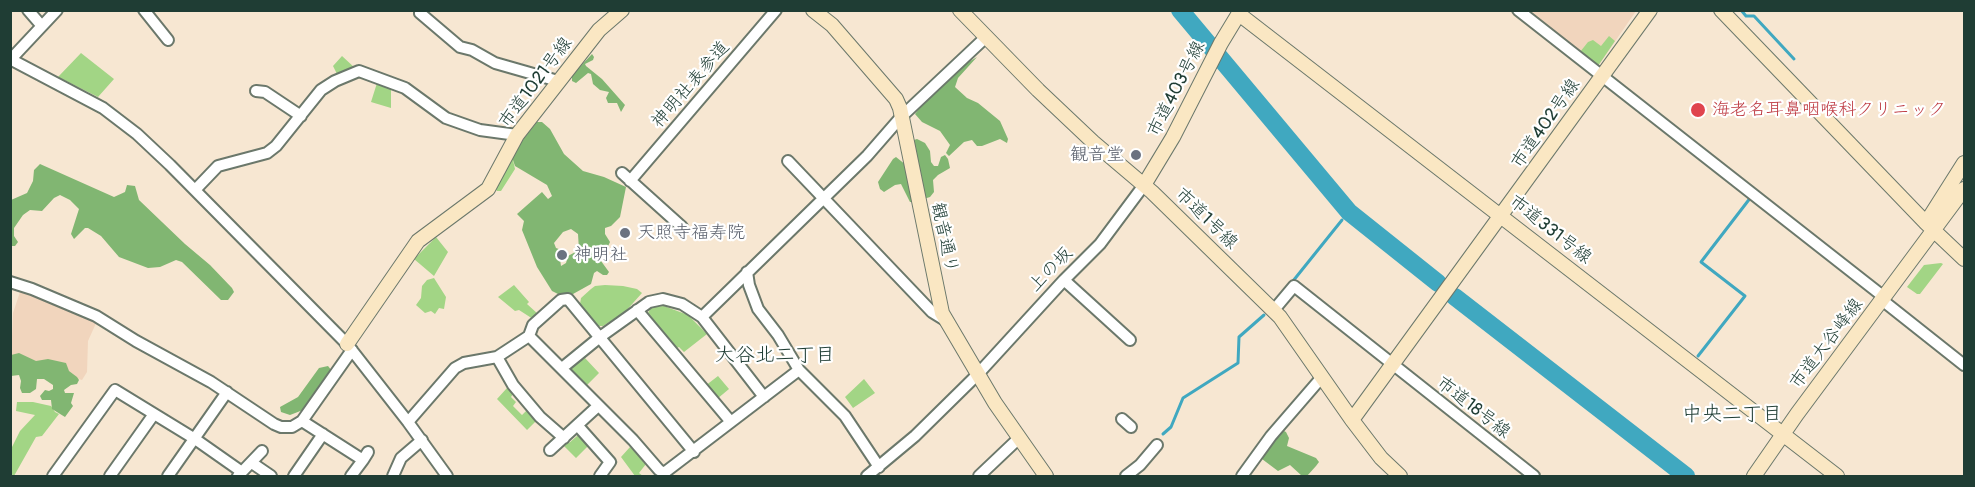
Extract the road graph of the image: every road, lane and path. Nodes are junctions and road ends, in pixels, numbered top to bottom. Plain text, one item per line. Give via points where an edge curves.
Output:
1 (28, 10) edge
2 (57, 10) edge
3 (144, 10) edge
4 (421, 10) edge
5 (622, 10) edge
6 (776, 10) edge
7 (960, 10) edge
8 (1518, 10) edge
9 (1650, 10) edge
10 (1721, 10) edge
11 (817, 12) edge
12 (1240, 12) edge
13 (41, 26) junction
14 (985, 38) junction
15 (168, 40) dead end
16 (10, 59) edge
17 (1602, 76) junction
18 (558, 81) junction
19 (256, 92) dead end
20 (300, 116) junction
21 (901, 117) junction
22 (517, 135) junction
23 (788, 161) dead end
24 (1965, 164) edge
25 (1144, 185) junction
26 (1965, 189) edge
27 (195, 190) junction
28 (824, 198) junction
29 (1502, 216) junction
30 (682, 227) dead end
31 (1930, 229) junction
32 (1965, 259) edge
33 (1965, 270) edge
34 (747, 272) junction
35 (1064, 280) junction
36 (10, 282) edge
37 (1883, 298) junction
38 (637, 310) junction
39 (1273, 311) junction
40 (702, 317) junction
41 (945, 320) junction
42 (529, 336) junction
43 (600, 337) junction
44 (1123, 338) dead end
45 (350, 347) junction
46 (497, 357) junction
47 (1392, 365) junction
48 (1965, 365) edge
49 (562, 368) junction
50 (799, 370) junction
51 (977, 375) junction
52 (1322, 377) junction
53 (227, 392) junction
54 (764, 397) junction
55 (598, 406) junction
56 (154, 414) junction
57 (1352, 420) junction
58 (302, 421) junction
59 (408, 422) junction
60 (731, 422) junction
61 (578, 426) junction
62 (323, 434) junction
63 (1783, 435) junction
64 (564, 438) junction
65 (195, 439) junction
66 (1018, 439) junction
67 (422, 440) junction
68 (1157, 445) dead end
69 (550, 450) dead end
70 (262, 451) dead end
71 (694, 452) junction
72 (252, 463) junction
73 (879, 467) junction
74 (240, 474) edge
75 (53, 477) edge
76 (110, 477) edge
77 (168, 477) edge
78 (271, 477) edge
79 (294, 477) edge
80 (351, 477) edge
81 (393, 477) edge
82 (447, 477) edge
83 (600, 477) edge
84 (867, 477) edge
85 (979, 477) edge
86 (1046, 477) edge
87 (1126, 477) edge
88 (1242, 477) edge
89 (1400, 477) edge
90 (1534, 477) edge
91 (1755, 477) edge
92 (1837, 477) edge

1 - 13 street
2 - 13 street
3 - 15 street
4 - 18 street via 460,47 495,63
5 - 18 street, 市道1021号線
6 - 30 street, 神明社表参道 via 626,177
7 - 14 street, 市道1号線
8 - 17 street
9 - 17 street, 市道402号線
10 - 31 street
11 - 21 street, 観音通り via 891,93
12 - 25 street, 市道403号線
12 - 29 street, 市道331号線
13 - 16 street
14 - 21 street
14 - 25 street, 市道1号線 via 1093,142
16 - 27 street via 103,108 137,134
17 - 29 street, 市道402号線
17 - 37 street
18 - 22 street, 市道1021号線
19 - 20 street via 265,92
20 - 22 street via 321,90 359,71 405,88 446,118 480,130
20 - 27 street via 267,153 218,166
21 - 28 street
21 - 41 street, 観音通り
22 - 45 street, 市道1021号線 via 489,189 418,241
23 - 28 street
24 - 31 street
25 - 35 street, 上の坂 via 1100,244
25 - 39 street, 市道1号線
26 - 31 street
27 - 45 street
28 - 34 street
28 - 41 street via 932,312
29 - 47 street, 市道402号線
29 - 63 street, 市道331号線
31 - 32 street
31 - 33 street
31 - 37 street, 市道大谷峰線
34 - 40 street
34 - 50 street via 758,309
35 - 44 street
35 - 51 street, 上の坂
36 - 53 street via 96,316
37 - 48 street
37 - 63 street, 市道大谷峰線
38 - 40 street via 663,299 681,304
38 - 43 street
38 - 60 street
39 - 47 street, 市道18号線 via 1294,286
39 - 52 street, 市道1号線
40 - 54 street
41 - 51 street, 観音通り
42 - 43 street via 532,325 561,300 568,299
42 - 46 street
42 - 49 street
43 - 49 street
43 - 71 street
45 - 58 street
45 - 59 street
46 - 59 street via 455,368
46 - 64 street via 513,385
47 - 57 street, 市道402号線
47 - 90 street, 市道18号線
49 - 55 street
50 - 54 street
50 - 73 street via 845,416
51 - 66 street, 観音通り
51 - 73 street, 上の坂
52 - 57 street, 市道1号線
52 - 88 street
53 - 58 street via 273,424 292,427
53 - 65 street
54 - 60 street
55 - 61 street
55 - 71 street via 664,473
56 - 65 street
56 - 75 street via 115,390
56 - 76 street
57 - 89 street, 市道1号線
58 - 62 street
59 - 67 street
60 - 71 street
61 - 64 street
61 - 83 street via 610,462
62 - 79 street
62 - 80 street via 365,456
63 - 91 street, 市道大谷峰線
63 - 92 street, 市道331号線
64 - 69 street
65 - 74 street
65 - 77 street
66 - 85 street
66 - 86 street, 観音通り
67 - 81 street via 401,458
67 - 82 street
68 - 87 street
70 - 72 street
72 - 74 street
72 - 78 street
73 - 84 street, 上の坂

